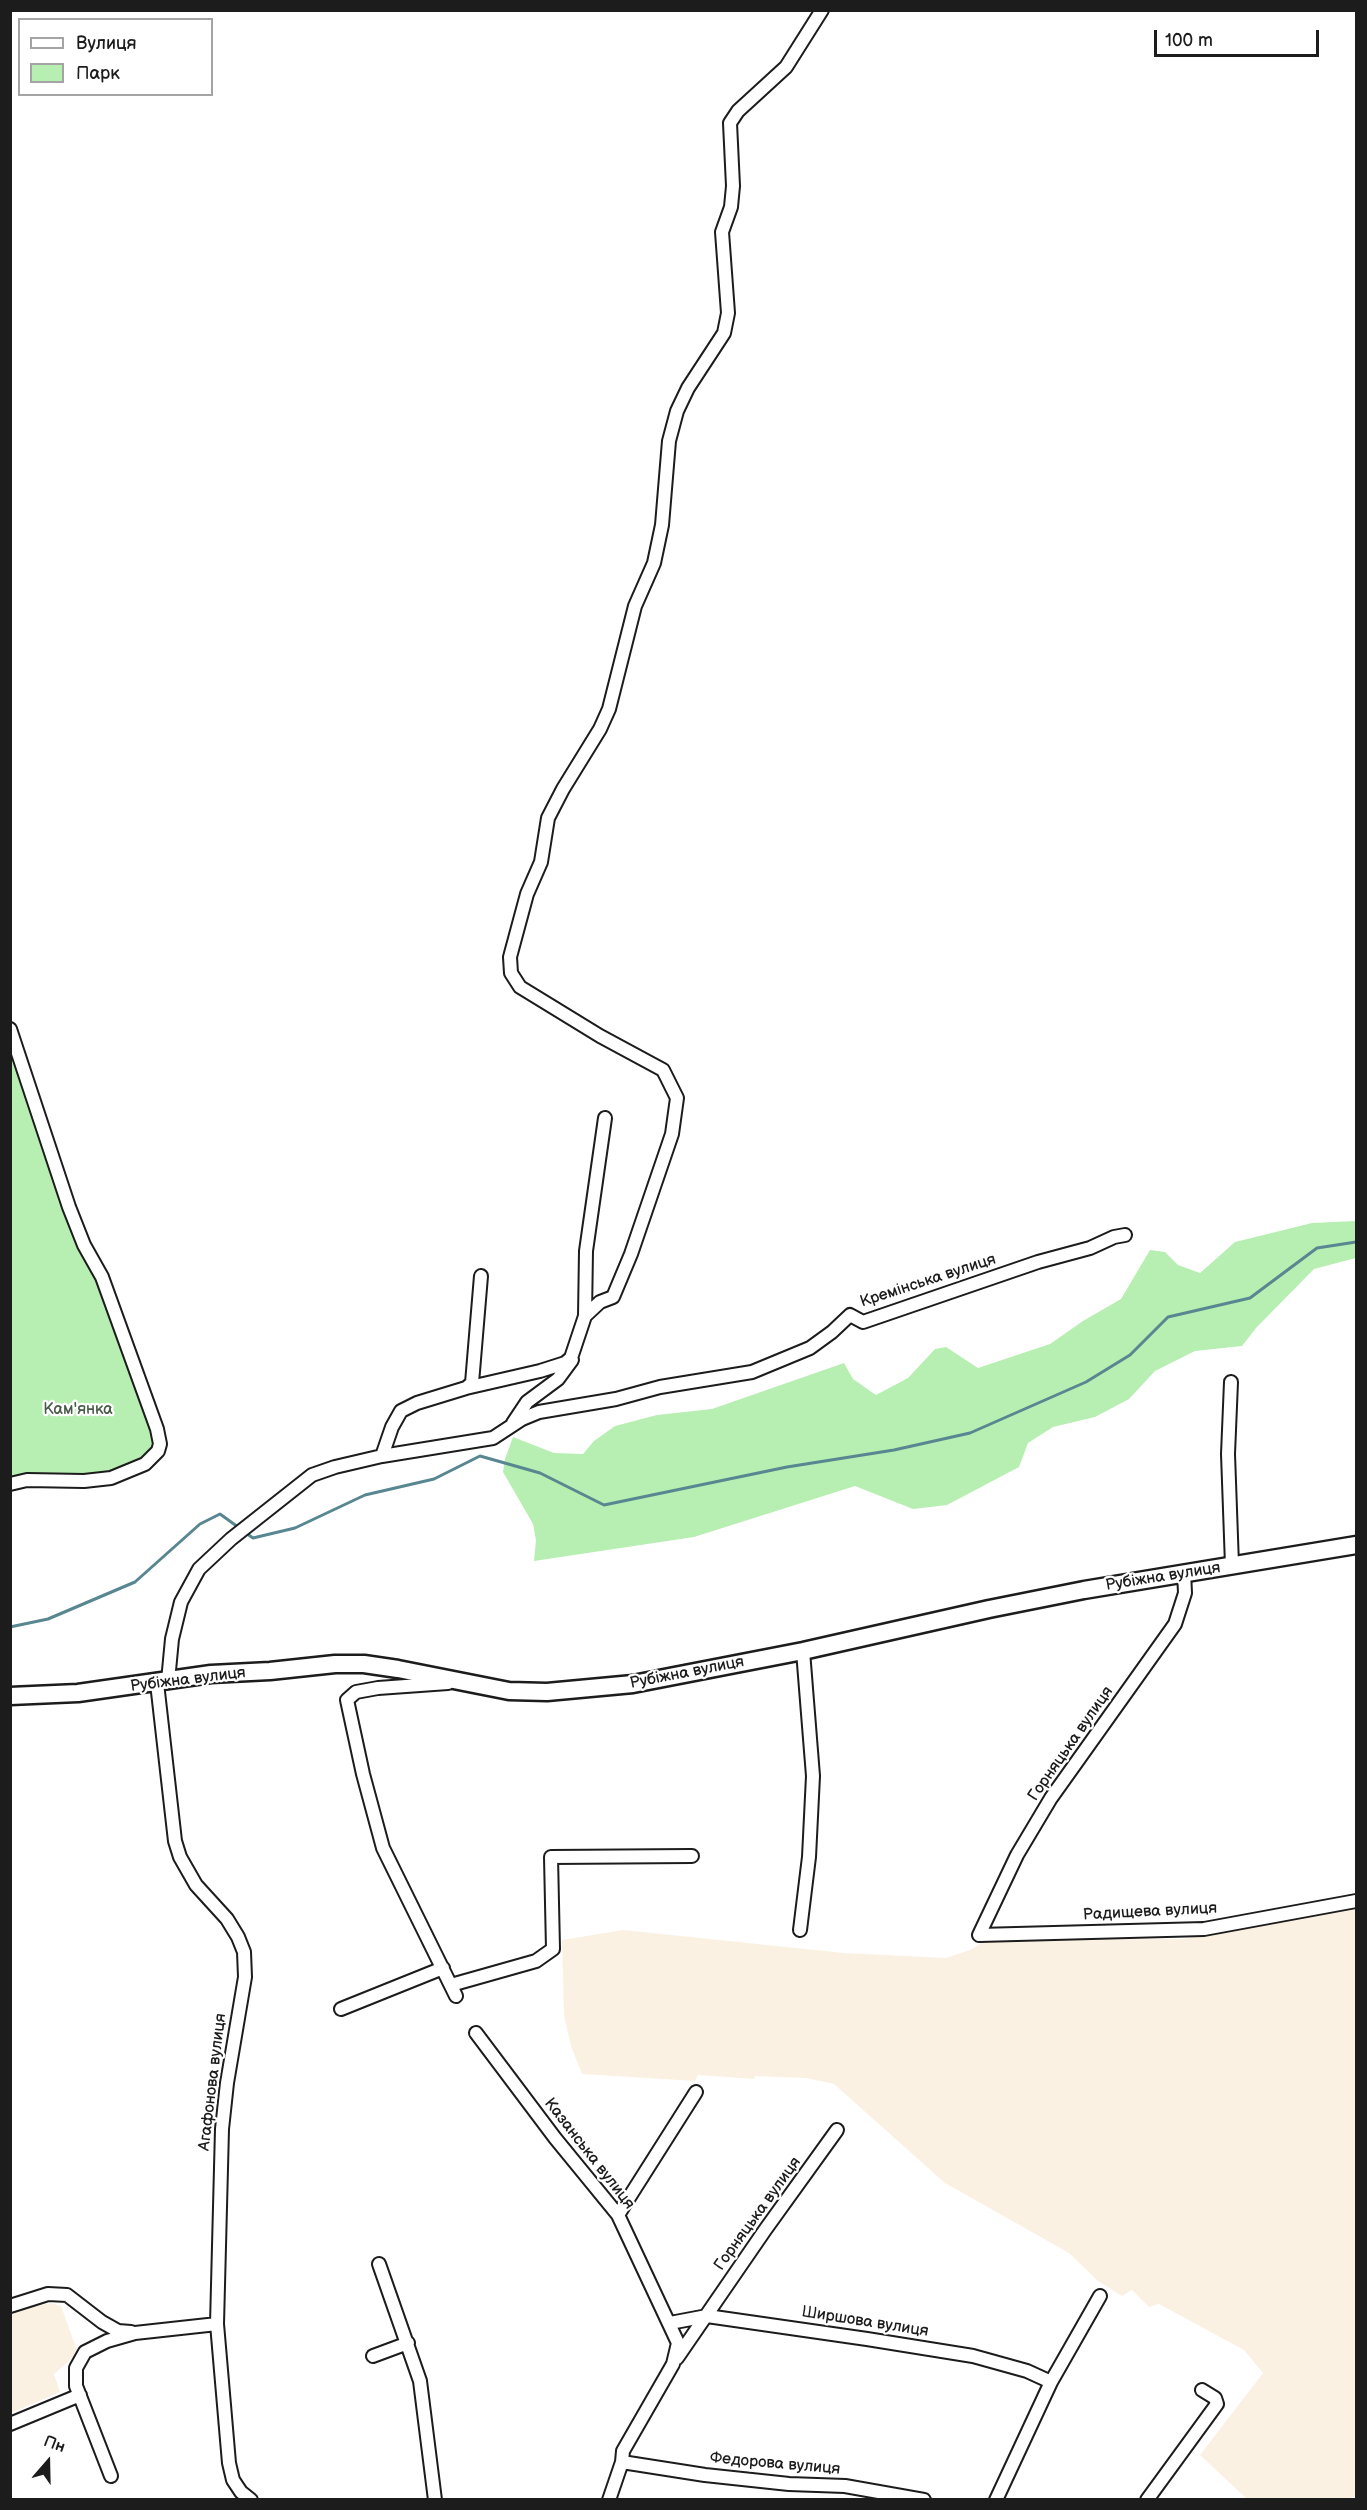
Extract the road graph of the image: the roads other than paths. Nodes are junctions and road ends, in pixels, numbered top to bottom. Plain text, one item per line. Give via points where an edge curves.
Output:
1 (822, 10) edge
2 (10, 1029) edge
3 (605, 1118) dead end
4 (1125, 1236) dead end
5 (481, 1276) dead end
6 (585, 1316) junction
7 (574, 1344) junction
8 (1231, 1382) dead end
9 (466, 1388) junction
10 (510, 1426) junction
11 (382, 1456) junction
12 (10, 1484) edge
13 (1356, 1545) edge
14 (1232, 1565) junction
15 (1184, 1572) junction
16 (803, 1651) junction
17 (162, 1682) junction
18 (458, 1682) junction
19 (10, 1696) edge
20 (692, 1856) dead end
21 (1356, 1900) edge
22 (800, 1930) dead end
23 (979, 1935) joint
24 (443, 1968) junction
25 (341, 2009) dead end
26 (476, 2033) dead end
27 (696, 2092) dead end
28 (837, 2130) dead end
29 (618, 2214) junction
30 (379, 2264) dead end
31 (1100, 2296) dead end
32 (10, 2306) edge
33 (707, 2316) junction
34 (670, 2323) junction
35 (217, 2324) junction
36 (135, 2333) junction
37 (408, 2343) junction
38 (373, 2356) dead end
39 (673, 2364) junction
40 (1051, 2382) junction
41 (1202, 2390) dead end
42 (80, 2394) junction
43 (10, 2424) edge
44 (622, 2462) junction
45 (111, 2476) dead end
46 (248, 2499) edge
47 (435, 2499) edge
48 (609, 2499) edge
49 (924, 2499) edge
50 (996, 2499) edge
51 (1148, 2499) edge

1 - 6 street via 786,67 730,123 733,186 722,232 728,313 724,333 677,411 669,441 662,525 654,563 635,606 609,709 548,818 541,862 527,894 510,957 511,973 520,987 591,1032 663,1070 677,1098 674,1124 613,1298 600,1302
2 - 12 street via 69,1207 102,1277 158,1428 160,1444 145,1464 111,1478
3 - 6 street, Кремінська вулиця via 586,1251
4 - 10 street, Кремінська вулиця via 1016,1269 863,1323 850,1315 810,1348 752,1372 539,1412
5 - 9 street via 474,1370 472,1383
6 - 7 street, Кремінська вулиця
7 - 9 street, Кремінська вулиця via 571,1358 565,1363
7 - 10 street, Кремінська вулиця via 572,1362 558,1379 527,1402
8 - 14 street via 1228,1454
9 - 11 street, Кремінська вулиця via 401,1411
10 - 11 street, Кремінська вулиця via 493,1438
11 - 17 street, Кремінська вулиця via 312,1475 236,1534 199,1569 182,1602
13 - 14 street, Рубіжна вулиця
14 - 15 street, Рубіжна вулиця
15 - 16 street, Рубіжна вулиця via 989,1609
15 - 23 street, Горняцька вулиця via 1185,1593 1175,1624 1051,1798 1017,1855
16 - 18 street, Рубіжна вулиця via 633,1684 578,1690 509,1692
16 - 22 street via 813,1776
17 - 18 street, Рубіжна вулиця via 211,1674 364,1664
17 - 19 street, Рубіжна вулиця via 78,1693
17 - 35 street, Агафонова вулиця via 175,1841 196,1885 227,1919 244,1952 245,1977 222,2129
18 - 24 street via 378,1688 356,1692 347,1700 383,1848
20 - 24 street via 551,1857 553,1949 536,1961 454,1991
21 - 23 street, Радищева вулиця via 1204,1929
24 - 25 street
26 - 29 street, Казанська вулиця
27 - 29 street
28 - 33 street, Горняцька вулиця
29 - 34 street, Казанська вулиця
30 - 37 street
31 - 40 street
32 - 36 street via 48,2295 67,2295 118,2331
33 - 34 street, Ширшова вулиця
33 - 39 street, Горняцька вулиця
33 - 40 street, Ширшова вулиця via 974,2356
34 - 39 street, Казанська вулиця via 678,2343
35 - 36 street
35 - 46 street, Агафонова вулиця via 229,2463 233,2480
36 - 42 street via 85,2352 76,2368
37 - 38 street
37 - 47 street via 420,2380
39 - 44 street, Казанська вулиця via 623,2451
40 - 50 street
41 - 51 street via 1217,2403
42 - 43 street
42 - 45 street
44 - 48 street, Казанська вулиця
44 - 49 street, Федорова вулиця via 705,2475 845,2486

